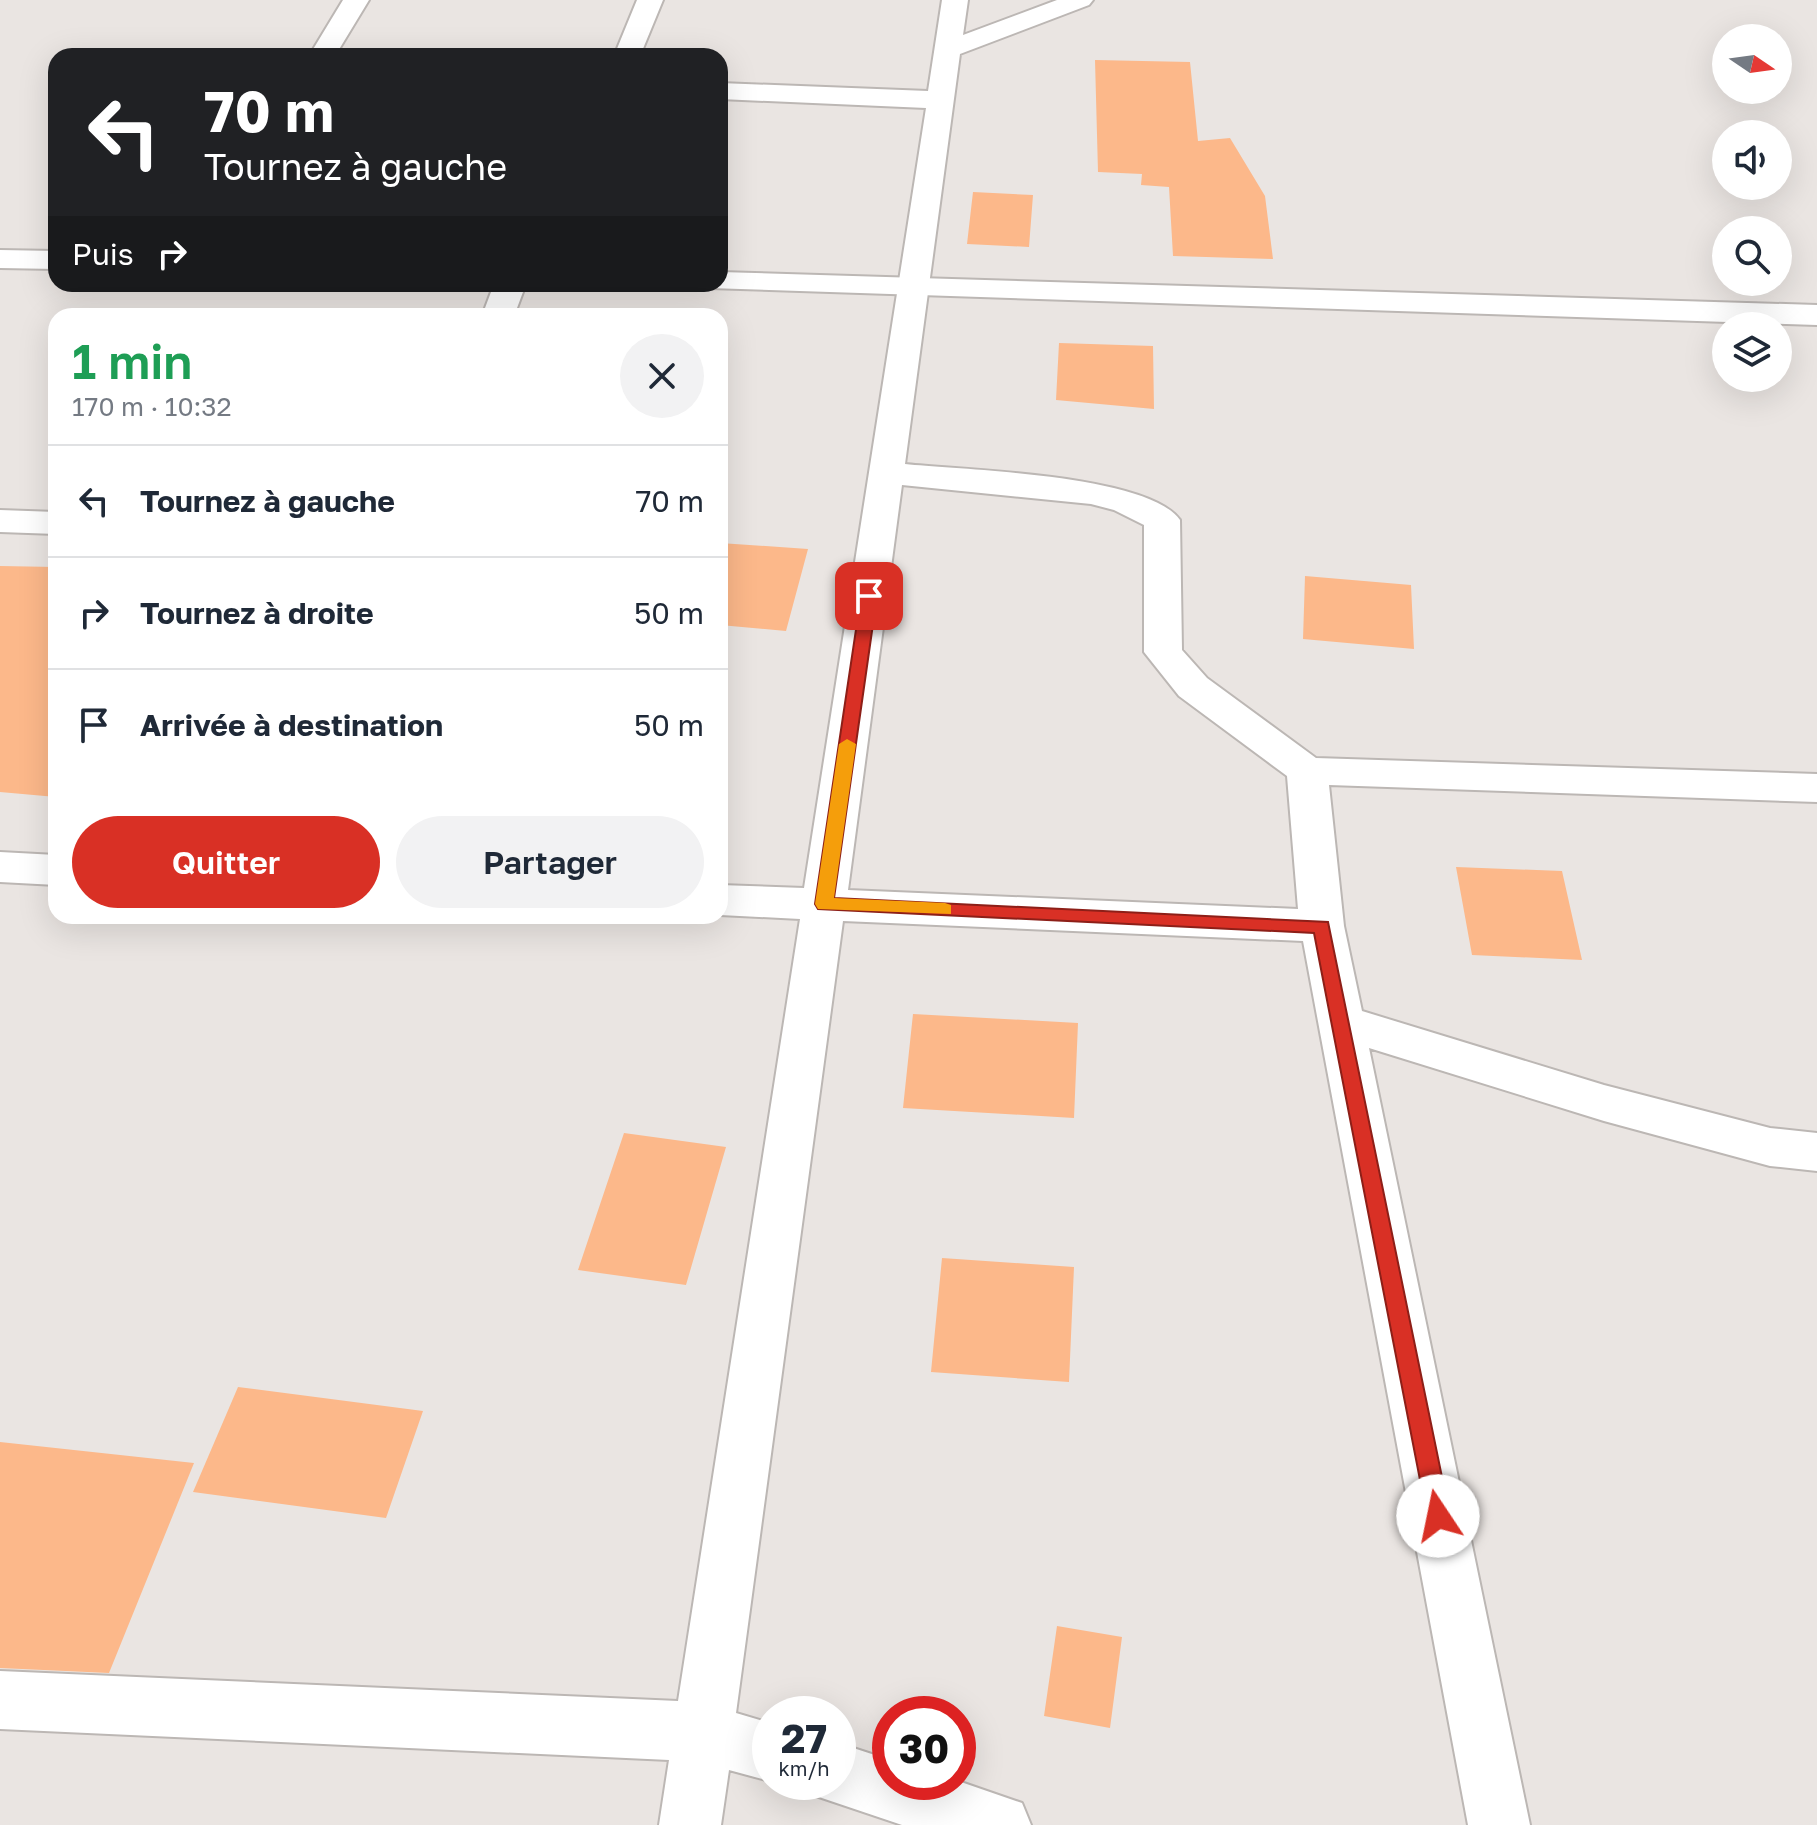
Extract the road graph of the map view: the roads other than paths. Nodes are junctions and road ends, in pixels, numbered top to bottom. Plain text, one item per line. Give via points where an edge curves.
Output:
1 (356, 0) edge
2 (650, 0) edge
3 (955, 0) edge
4 (1080, 0) edge
5 (327, 48) edge
6 (630, 48) edge
7 (948, 50) junction
8 (728, 91) edge
9 (941, 100) junction
10 (0, 259) edge
11 (48, 260) edge
12 (728, 281) edge
13 (915, 287) junction
14 (1817, 315) edge
15 (887, 473) junction
16 (0, 521) edge
17 (48, 523) edge
18 (1307, 771) junction
19 (1817, 788) edge
20 (0, 867) edge
21 (48, 870) edge
22 (728, 900) edge
23 (824, 904) junction
24 (1322, 926) junction
25 (1341, 1022) junction
26 (1817, 1152) edge
27 (0, 1700) edge
28 (703, 1732) junction
29 (752, 1747) edge
30 (856, 1780) edge
31 (690, 1825) edge
32 (1000, 1825) edge
33 (1499, 1825) edge

1 - 5 street
2 - 6 street
3 - 7 street
4 - 7 street
7 - 9 street
8 - 9 street
9 - 13 street
10 - 11 street
12 - 13 street
13 - 14 street
13 - 15 street
15 - 18 street via 1092,493 1127,502 1162,520 1163,652 1193,687
15 - 23 street
16 - 17 street
18 - 19 street
18 - 24 street
20 - 21 street
22 - 23 street
23 - 24 street
23 - 28 street
24 - 25 street
25 - 26 street via 1604,1103 1770,1147
25 - 33 street
27 - 28 street
28 - 29 street
28 - 31 street
30 - 32 street

